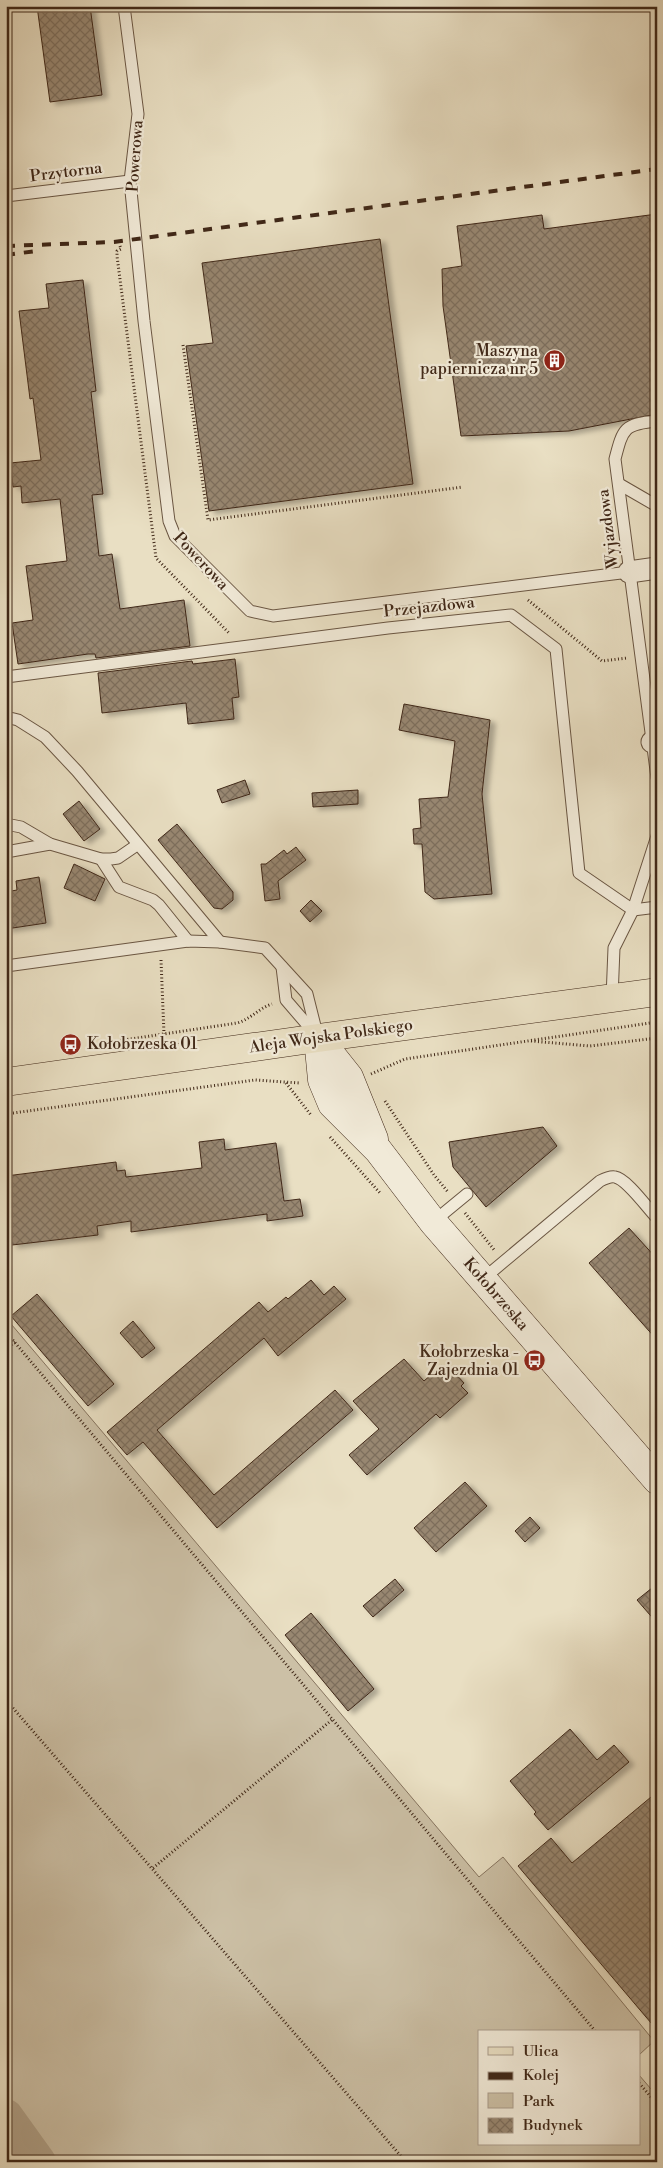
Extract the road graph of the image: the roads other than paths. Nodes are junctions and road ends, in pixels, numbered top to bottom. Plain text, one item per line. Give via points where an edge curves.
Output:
1 (124, 6) edge
2 (130, 181) junction
3 (6, 196) edge
4 (657, 422) edge
5 (619, 484) junction
6 (657, 506) edge
7 (657, 568) edge
8 (629, 572) junction
9 (6, 677) edge
10 (653, 712) edge
11 (6, 717) edge
12 (654, 741) edge
13 (657, 778) edge
14 (6, 824) edge
15 (657, 836) edge
16 (50, 844) junction
17 (137, 844) junction
18 (6, 852) edge
19 (101, 859) junction
20 (657, 907) edge
21 (633, 910) junction
22 (188, 941) junction
23 (220, 942) junction
24 (6, 966) edge
25 (282, 967) junction
26 (657, 992) edge
27 (612, 998) junction
28 (318, 1038) junction
29 (6, 1082) edge
30 (467, 1194) dead end
31 (657, 1218) edge
32 (433, 1222) junction
33 (483, 1279) junction
34 (656, 1476) edge

1 - 2 lane, Powerowa via 138,114
2 - 3 lane, Przytorna
2 - 8 lane, Powerowa via 168,521 175,536 250,610 273,616
4 - 5 lane, Wyjazdowa via 635,423 622,434 615,459
5 - 6 lane
5 - 8 lane, Wyjazdowa
7 - 8 street, Powerowa
8 - 10 lane, Wyjazdowa
9 - 21 lane, Przejazdowa via 511,615 556,649 579,873
10 - 12 lane, Wyjazdowa
11 - 17 lane via 18,720 45,737
12 - 13 lane, Wyjazdowa
14 - 16 lane via 21,827
15 - 21 lane
16 - 18 lane
16 - 19 lane
17 - 19 lane via 118,858
17 - 23 lane
19 - 22 lane via 119,887 153,900
20 - 21 lane
21 - 27 lane via 614,948
22 - 23 lane
22 - 24 lane
23 - 25 lane via 265,948
25 - 28 lane via 307,994
25 - 28 lane via 286,1000
26 - 27 main road, Aleja Wojska Polskiego
27 - 28 main road, Aleja Wojska Polskiego
28 - 29 main road, Aleja Wojska Polskiego
28 - 32 street, Kołobrzeska via 349,1077 378,1150
30 - 32 lane
31 - 33 lane via 626,1184 616,1177 607,1178
32 - 33 street, Kołobrzeska
33 - 34 street, Kołobrzeska

